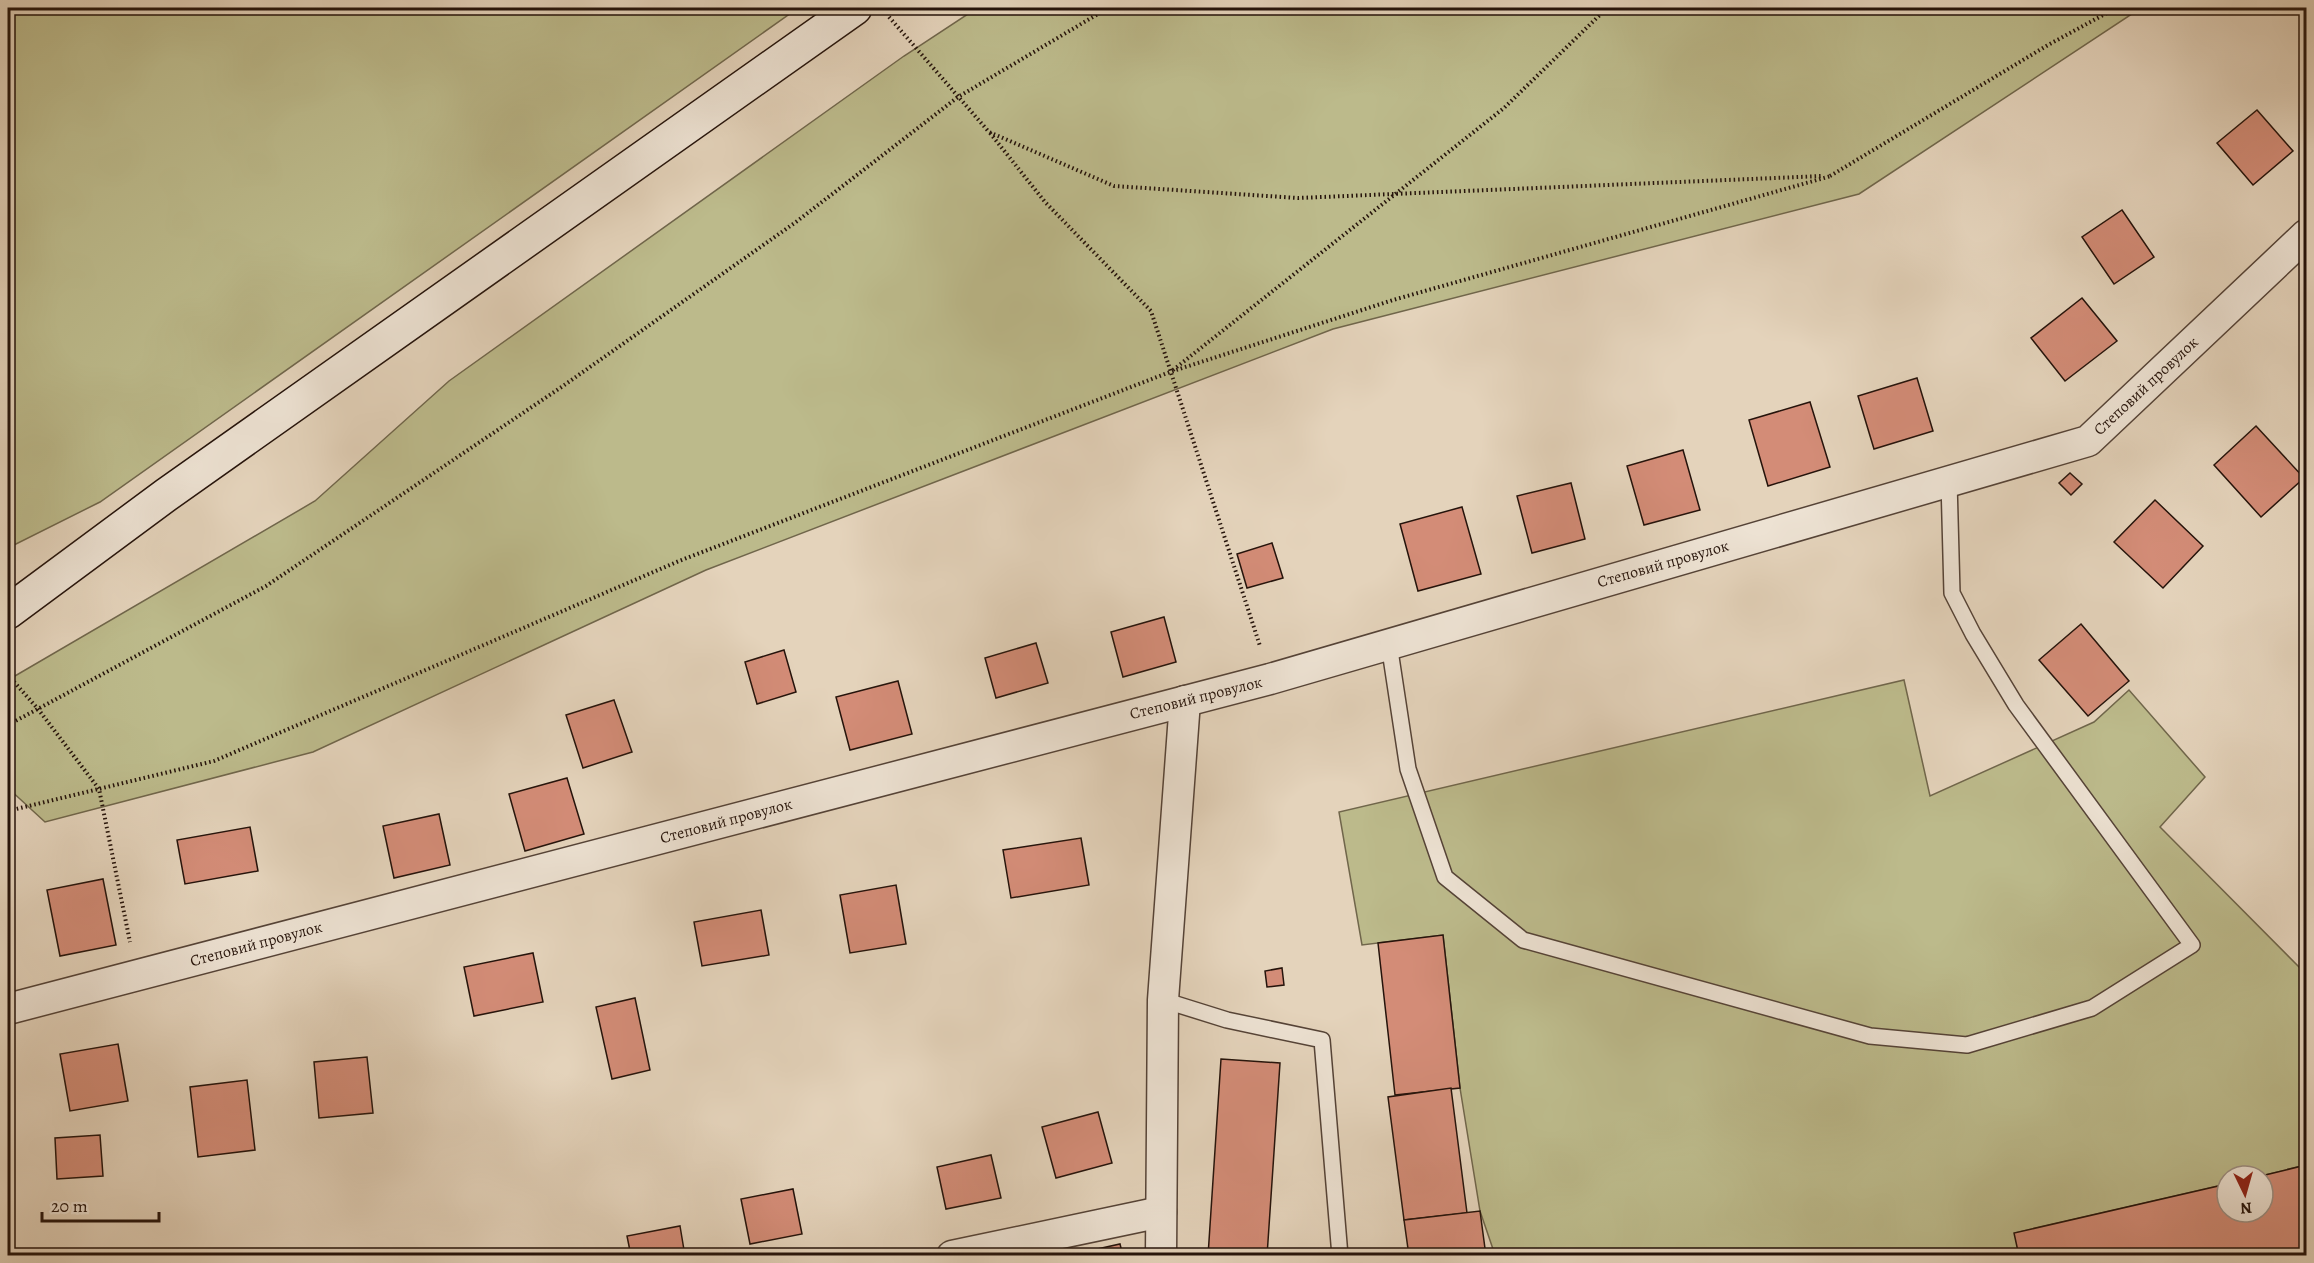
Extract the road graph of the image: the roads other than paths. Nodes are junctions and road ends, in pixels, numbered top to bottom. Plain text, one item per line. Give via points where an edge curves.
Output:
1 (855, 8) edge
2 (2307, 235) edge
3 (1949, 481) junction
4 (8, 612) edge
5 (1389, 644) junction
6 (1185, 701) junction
7 (1163, 1000) junction
8 (8, 1009) edge
9 (1161, 1212) junction
10 (952, 1256) edge
11 (1161, 1256) edge
12 (1340, 1256) edge

1 - 4 street
2 - 3 street, Степовий провулок via 2088,441
3 - 5 street, Степовий провулок
3 - 5 lane via 1952,593 1973,634 2016,705 2192,945 2092,1008 1967,1045 1870,1036 1523,940 1445,877 1408,769
5 - 6 street, Степовий провулок
6 - 7 street
6 - 8 street, Степовий провулок
7 - 9 street
7 - 12 lane via 1227,1020 1322,1040
9 - 10 street
9 - 11 street

